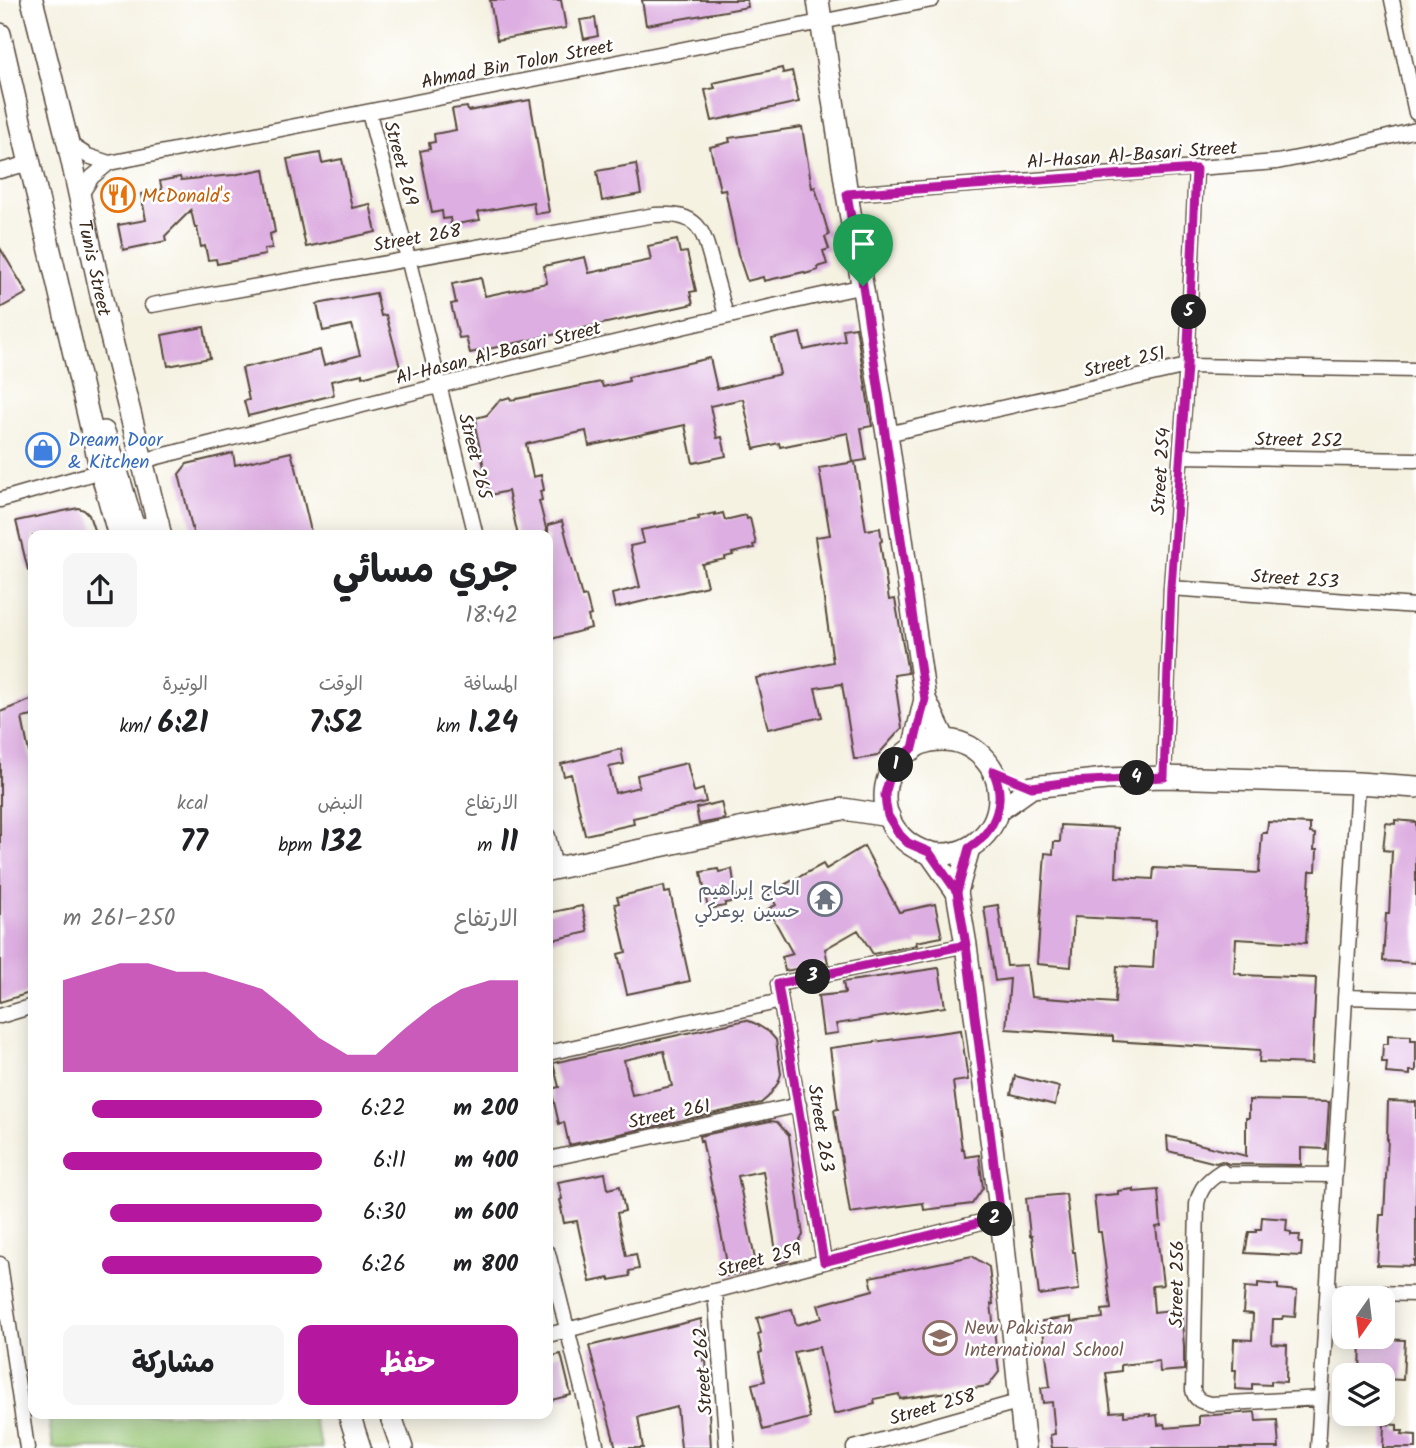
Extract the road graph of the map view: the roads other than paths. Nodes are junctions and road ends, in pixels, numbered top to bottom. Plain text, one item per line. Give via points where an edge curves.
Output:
1 (32, 0) edge
2 (932, 0) edge
3 (1392, 0) edge
4 (820, 10) edge
5 (0, 34) edge
6 (369, 113) junction
7 (1416, 113) edge
8 (1416, 130) edge
9 (68, 143) junction
10 (30, 163) junction
11 (109, 163) junction
12 (1196, 169) junction
13 (0, 171) edge
14 (847, 194) junction
15 (80, 196) junction
16 (408, 258) junction
17 (863, 286) junction
18 (152, 305) dead end
19 (726, 316) junction
20 (1187, 366) junction
21 (1416, 370) edge
22 (439, 385) junction
23 (87, 411) junction
24 (887, 434) junction
25 (1181, 456) junction
26 (1416, 460) edge
27 (142, 461) junction
28 (101, 471) junction
29 (0, 500) edge
30 (159, 529) edge
31 (117, 530) edge
32 (475, 530) edge
33 (1171, 588) junction
34 (1416, 606) edge
35 (925, 699) junction
36 (945, 740) junction
37 (913, 748) junction
38 (993, 771) junction
39 (1164, 777) junction
40 (887, 783) junction
41 (1358, 783) junction
42 (1032, 787) junction
43 (1416, 787) edge
44 (843, 809) junction
45 (998, 811) junction
46 (888, 816) junction
47 (969, 848) junction
48 (929, 852) junction
49 (553, 869) edge
50 (957, 892) junction
51 (966, 945) junction
52 (1345, 997) junction
53 (1416, 999) edge
54 (781, 1001) junction
55 (28, 1008) edge
56 (0, 1016) edge
57 (553, 1052) edge
58 (799, 1105) junction
59 (553, 1158) edge
60 (1335, 1175) junction
61 (1001, 1217) junction
62 (824, 1262) junction
63 (0, 1264) edge
64 (553, 1272) edge
65 (715, 1291) junction
66 (1328, 1292) junction
67 (1416, 1294) edge
68 (568, 1330) junction
69 (553, 1334) edge
70 (1321, 1398) junction
71 (1021, 1401) junction
72 (351, 1419) edge
73 (392, 1419) edge
74 (27, 1448) edge
75 (360, 1448) edge
76 (402, 1448) edge
77 (597, 1448) edge
78 (727, 1448) edge
79 (854, 1448) edge
80 (1025, 1448) edge
81 (1318, 1448) edge

1 - 9 street, Tunis Street
2 - 4 street, Ahmad Bin Tolon Street
3 - 7 street
4 - 6 street, Ahmad Bin Tolon Street
4 - 14 street
5 - 10 street, Tunis Street
6 - 11 street, Ahmad Bin Tolon Street
6 - 16 street, Street 269
8 - 12 street, Al-Hasan Al-Basari Street via 1277,162
9 - 11 street
9 - 15 street, Tunis Street
10 - 13 street
10 - 23 street, Tunis Street
11 - 15 street via 92,177
12 - 14 street, Al-Hasan Al-Basari Street
12 - 20 street, Street 254
14 - 17 street
15 - 27 street, Tunis Street
16 - 18 street, Street 268
16 - 19 street, Street 268 via 672,215 689,219 705,236
16 - 22 street, Street 269
17 - 19 street, Al-Hasan Al-Basari Street
17 - 24 street
19 - 22 street, Al-Hasan Al-Basari Street
20 - 21 street, Street 251
20 - 24 street, Street 251
20 - 25 street, Street 254
22 - 27 street, Al-Hasan Al-Basari Street
22 - 32 street, Street 265
23 - 28 street, Tunis Street
23 - 30 street via 103,431 133,525
24 - 35 street
25 - 26 street, Street 252
25 - 33 street, Street 254
27 - 30 street, Tunis Street
28 - 29 street
28 - 31 street, Tunis Street
33 - 34 street, Street 253
33 - 39 street, Street 254
35 - 36 street
35 - 37 street
36 - 37 street
36 - 38 street via 976,751
37 - 40 street via 897,763
38 - 42 street
38 - 45 street via 999,789
39 - 41 street
39 - 42 street
40 - 44 street
40 - 46 street
41 - 43 street
41 - 52 street
42 - 45 street
44 - 46 street
44 - 49 street
45 - 47 street via 989,831
46 - 48 street via 908,843
47 - 48 street
47 - 50 street
48 - 50 street
50 - 51 street
51 - 54 street, Street 263 via 778,984
51 - 61 street
52 - 53 street
52 - 60 street
54 - 57 street
54 - 58 street, Street 263
55 - 56 street
58 - 59 street, Street 261
58 - 62 street, Street 263
60 - 66 street
60 - 70 street, Street 256 via 1220,1174 1222,1171 1206,1182 1197,1203 1195,1396 1211,1404
61 - 62 street, Street 259
61 - 71 street
62 - 65 street, Street 259
63 - 74 street
64 - 68 street
65 - 68 street, Street 259
65 - 78 street, Street 262
66 - 67 street
66 - 70 street
68 - 69 street, Street 259
68 - 77 street
70 - 81 street
71 - 79 street, Street 258
71 - 80 street
72 - 75 street
73 - 76 street

